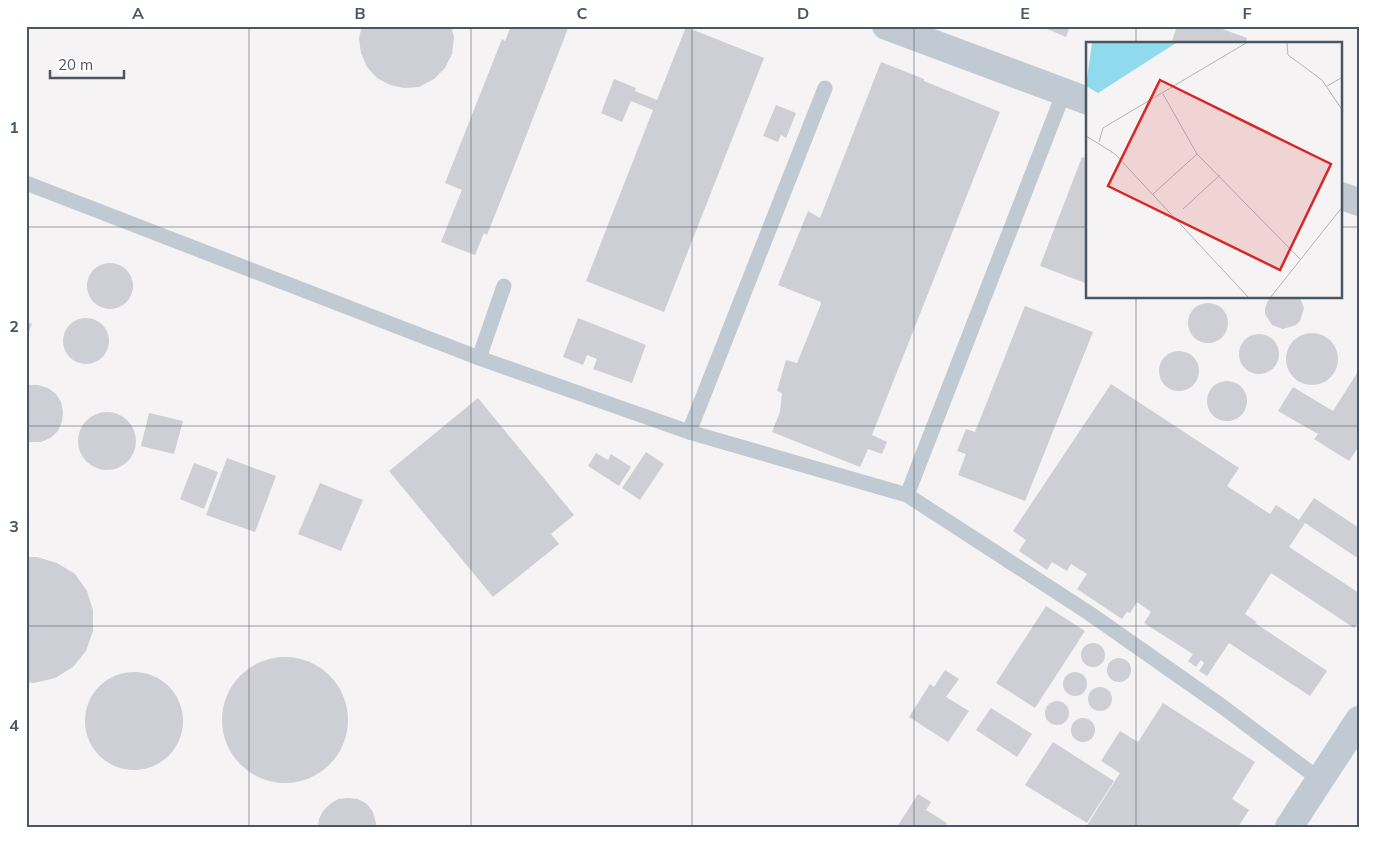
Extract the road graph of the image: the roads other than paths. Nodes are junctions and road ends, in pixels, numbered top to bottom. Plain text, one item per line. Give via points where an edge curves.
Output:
1 (886, 26) edge
2 (825, 88) dead end
3 (1076, 97) edge
4 (26, 183) edge
5 (1342, 196) edge
6 (1359, 202) edge
7 (504, 286) dead end
8 (479, 358) junction
9 (689, 432) junction
10 (907, 495) junction
11 (1359, 720) edge
12 (1319, 779) junction
13 (1289, 827) edge

1 - 3 street
2 - 9 lane
3 - 10 lane
4 - 8 lane
5 - 6 street
7 - 8 lane
8 - 9 lane
9 - 10 lane
10 - 12 lane via 1097,619
11 - 12 street
12 - 13 street

